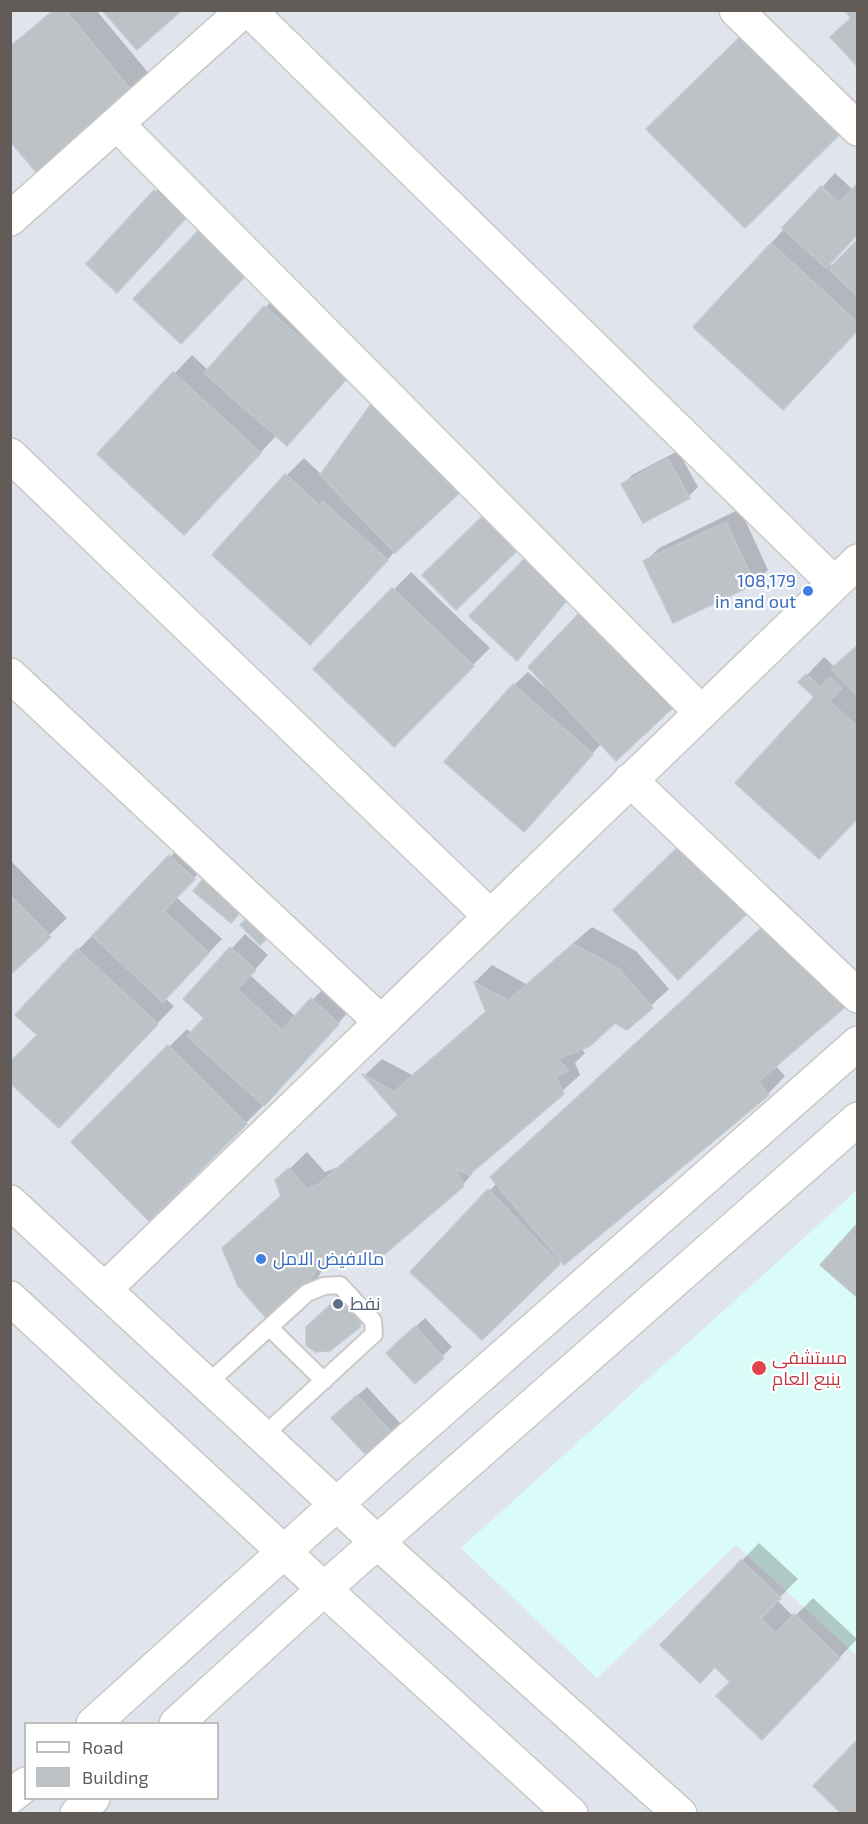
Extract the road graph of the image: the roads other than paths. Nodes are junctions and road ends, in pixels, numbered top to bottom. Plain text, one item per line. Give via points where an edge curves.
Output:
1 (244, 10) edge
2 (249, 10) edge
3 (736, 10) edge
4 (117, 124) junction
5 (858, 129) edge
6 (10, 219) edge
7 (10, 454) edge
8 (858, 561) edge
9 (834, 584) junction
10 (10, 675) edge
11 (701, 712) junction
12 (630, 780) junction
13 (490, 916) junction
14 (858, 996) edge
15 (381, 1022) junction
16 (858, 1043) edge
17 (858, 1119) edge
18 (10, 1202) edge
19 (105, 1289) junction
20 (10, 1298) edge
21 (270, 1328) junction
22 (324, 1381) junction
23 (207, 1384) junction
24 (263, 1436) junction
25 (336, 1504) junction
26 (377, 1542) junction
27 (284, 1552) junction
28 (324, 1589) junction
29 (95, 1722) edge
30 (178, 1722) edge
31 (24, 1786) edge
32 (10, 1797) edge
33 (91, 1800) edge
34 (552, 1808) edge
35 (77, 1814) edge
36 (680, 1814) edge

1 - 4 street
2 - 9 street
3 - 5 street
4 - 6 street
4 - 11 street
7 - 13 street
8 - 9 street
9 - 11 street
10 - 15 street
11 - 12 street
12 - 13 street
12 - 14 street
13 - 15 street
15 - 19 street
16 - 25 street
17 - 26 street
18 - 19 street
19 - 23 street
20 - 27 street
21 - 22 lane
21 - 22 lane via 307,1293 340,1285 373,1321 374,1334
21 - 23 lane
22 - 24 lane
23 - 24 street
24 - 25 street
25 - 26 street
25 - 27 street
26 - 28 street
26 - 36 street
27 - 28 street
27 - 29 street
28 - 30 street
28 - 34 street
31 - 32 street
33 - 35 street

